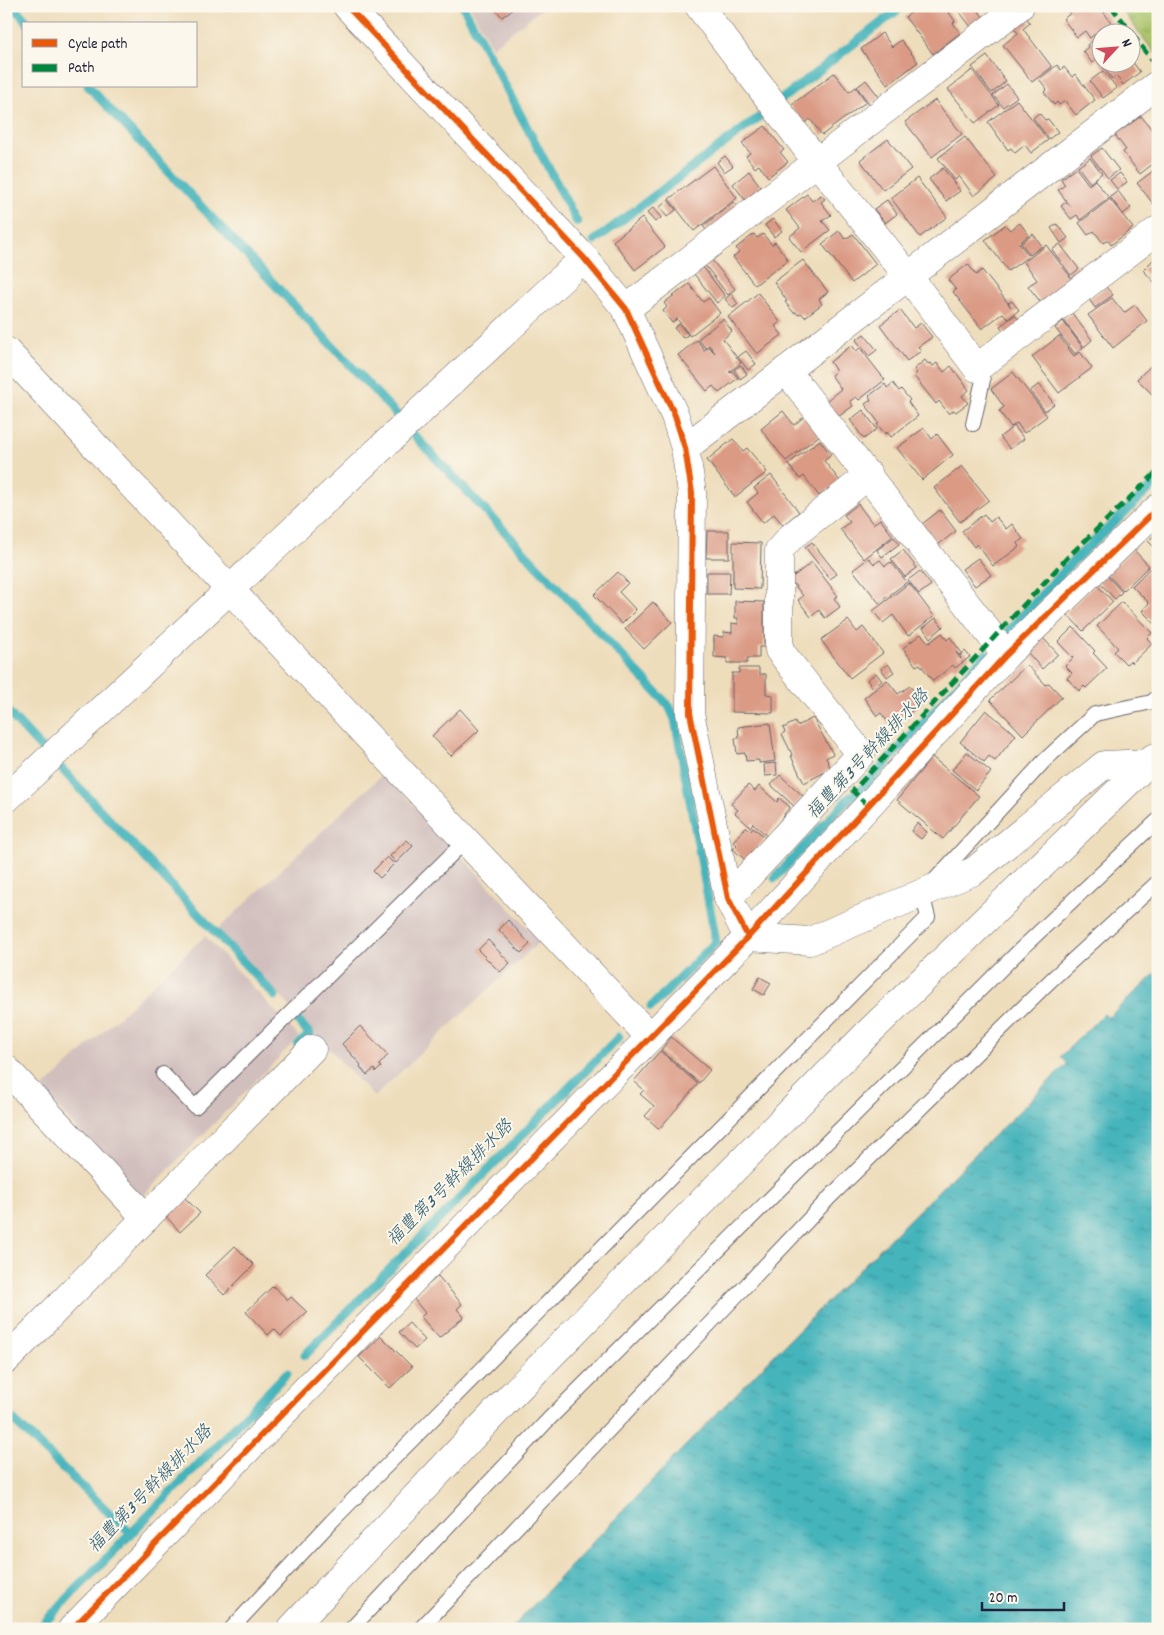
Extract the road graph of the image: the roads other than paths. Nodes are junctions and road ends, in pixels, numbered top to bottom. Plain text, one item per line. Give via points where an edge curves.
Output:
1 (347, 6) edge
2 (699, 6) edge
3 (1020, 6) edge
4 (1155, 91) edge
5 (817, 162) junction
6 (1158, 230) edge
7 (584, 258) junction
8 (908, 276) junction
9 (626, 308) junction
10 (6, 351) edge
11 (977, 368) junction
12 (786, 370) junction
13 (973, 424) dead end
14 (685, 448) junction
15 (869, 476) junction
16 (1158, 508) edge
17 (230, 590) junction
18 (1006, 655) junction
19 (1158, 696) edge
20 (1153, 758) edge
21 (6, 799) edge
22 (1158, 820) edge
23 (465, 841) junction
24 (1158, 882) edge
25 (922, 894) junction
26 (728, 898) junction
27 (748, 937) junction
28 (650, 1037) junction
29 (312, 1049) dead end
30 (6, 1069) edge
31 (163, 1074) dead end
32 (146, 1218) junction
33 (6, 1360) edge
34 (72, 1629) edge
35 (231, 1629) edge
36 (291, 1629) edge
37 (351, 1629) edge
38 (420, 1629) edge

1 - 7 street
2 - 5 street
3 - 5 street
4 - 8 street
5 - 8 street
5 - 9 street
6 - 11 street
7 - 9 street
7 - 17 street
8 - 11 street
8 - 12 street
9 - 14 street via 675,416
10 - 17 street
11 - 13 lane via 983,380
12 - 14 street
12 - 15 street
14 - 26 street via 692,493 690,713
15 - 18 street
15 - 26 street via 792,536 779,550 779,650 861,754
16 - 18 street
17 - 21 street
17 - 23 street
18 - 27 street
19 - 25 lane via 1152,702 1095,714 1045,760
20 - 25 street via 1104,765 974,871
20 - 36 street via 860,1041 506,1401
22 - 37 lane via 1021,949 548,1420
23 - 28 street
23 - 31 lane via 194,1107
24 - 38 lane via 1050,981 830,1197
25 - 27 street via 810,941
25 - 35 lane via 928,917 331,1522
26 - 27 street
27 - 28 street
28 - 34 street
29 - 32 street
30 - 32 street
32 - 33 street

